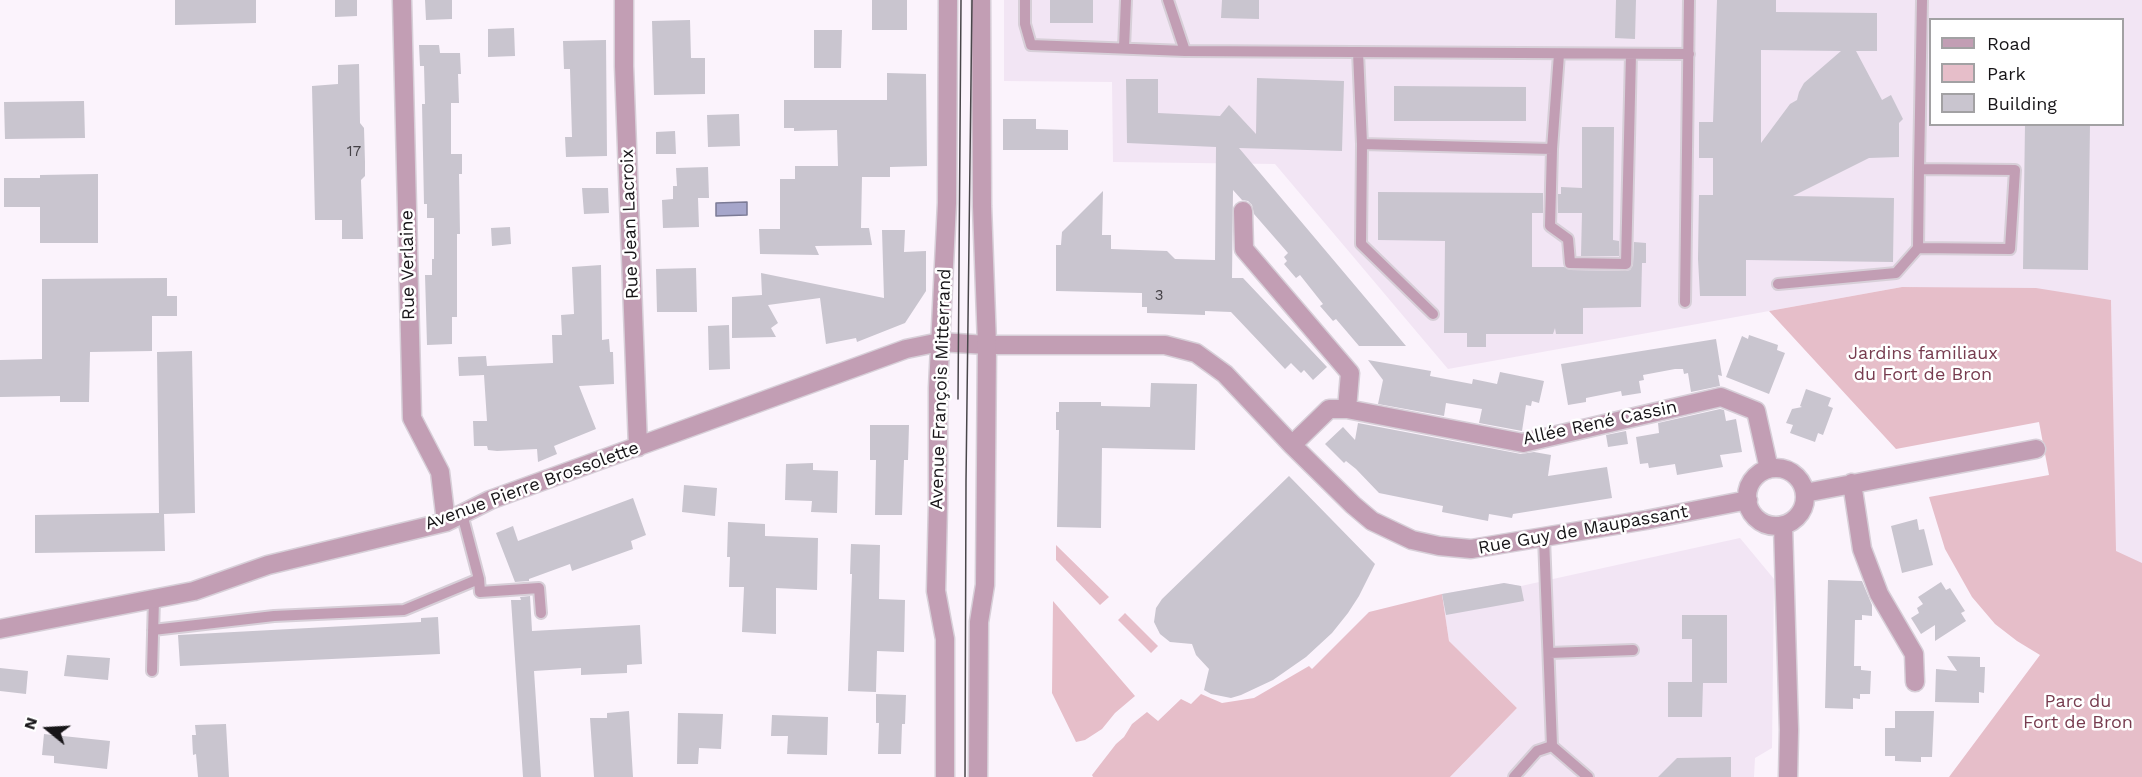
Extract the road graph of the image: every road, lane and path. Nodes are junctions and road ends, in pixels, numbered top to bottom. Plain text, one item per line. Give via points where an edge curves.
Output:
1 (402, 0) edge
2 (624, 0) edge
3 (948, 0) edge
4 (981, 0) edge
5 (1025, 0) edge
6 (1126, 0) edge
7 (1168, 0) edge
8 (1689, 0) edge
9 (1922, 0) edge
10 (1124, 48) junction
11 (1185, 51) junction
12 (1358, 52) junction
13 (1559, 54) junction
14 (1631, 54) junction
15 (1689, 54) junction
16 (1362, 144) junction
17 (1552, 149) junction
18 (1919, 169) junction
19 (1243, 211) dead end
20 (1918, 248) junction
21 (1778, 284) dead end
22 (1684, 302) dead end
23 (1433, 314) dead end
24 (940, 342) junction
25 (987, 345) junction
26 (1347, 409) junction
27 (1292, 445) junction
28 (638, 447) junction
29 (2036, 449) dead end
30 (1770, 469) junction
31 (1852, 483) junction
32 (1805, 492) junction
33 (1748, 500) junction
34 (462, 513) junction
35 (446, 522) junction
36 (1783, 525) junction
37 (1544, 538) junction
38 (479, 579) junction
39 (154, 599) junction
40 (541, 613) dead end
41 (0, 629) edge
42 (153, 630) junction
43 (1633, 650) dead end
44 (1549, 653) junction
45 (152, 671) dead end
46 (1915, 682) dead end
47 (1552, 746) junction
48 (945, 777) edge
49 (978, 777) edge
50 (1514, 777) edge
51 (1588, 777) edge
52 (1788, 777) edge

1 - 35 street, Rue Verlaine via 412,418 440,472
2 - 28 street, Rue Jean Lacroix
3 - 24 street, Avenue François Mitterrand via 947,203
4 - 25 street
5 - 10 lane via 1024,24 1031,45
6 - 10 lane
7 - 11 lane
8 - 15 lane
9 - 18 lane
10 - 11 lane
11 - 12 lane
12 - 13 lane
12 - 16 lane
13 - 14 lane
13 - 17 lane
14 - 15 lane
14 - 17 lane via 1626,264 1570,263 1568,240 1550,226
15 - 22 lane
16 - 17 lane
16 - 23 lane via 1361,244
18 - 20 lane
18 - 20 lane via 2015,170 2010,249
19 - 26 street via 1244,249 1350,373
20 - 21 lane via 1896,273
24 - 25 street, Avenue Pierre Brossolette
24 - 28 street, Avenue Pierre Brossolette via 906,349
24 - 48 street, Avenue François Mitterrand via 936,591 945,639
25 - 27 street, Rue Guy de Maupassant via 1165,345 1196,353 1225,374
25 - 49 street
26 - 27 street, Allée René Cassin via 1329,409
26 - 30 street, Allée René Cassin via 1523,443 1721,397 1756,411
27 - 37 street, Rue Guy de Maupassant via 1372,521 1412,540 1472,549
28 - 34 street, Avenue Pierre Brossolette
29 - 31 street
30 - 32 street via 1792,473
30 - 33 street via 1753,481
31 - 32 street
31 - 46 street via 1862,549 1879,594 1914,654
32 - 36 street via 1800,513
33 - 36 street via 1760,521
33 - 37 street, Rue Guy de Maupassant
34 - 35 street, Avenue Pierre Brossolette
34 - 38 lane
35 - 39 street, Avenue Pierre Brossolette
36 - 52 street
37 - 44 lane
38 - 40 lane via 480,592 540,588
38 - 42 lane via 404,610 274,616
39 - 41 street, Avenue Pierre Brossolette
39 - 42 lane
42 - 45 lane
43 - 44 lane
44 - 47 lane
47 - 50 lane via 1537,751
47 - 51 lane

